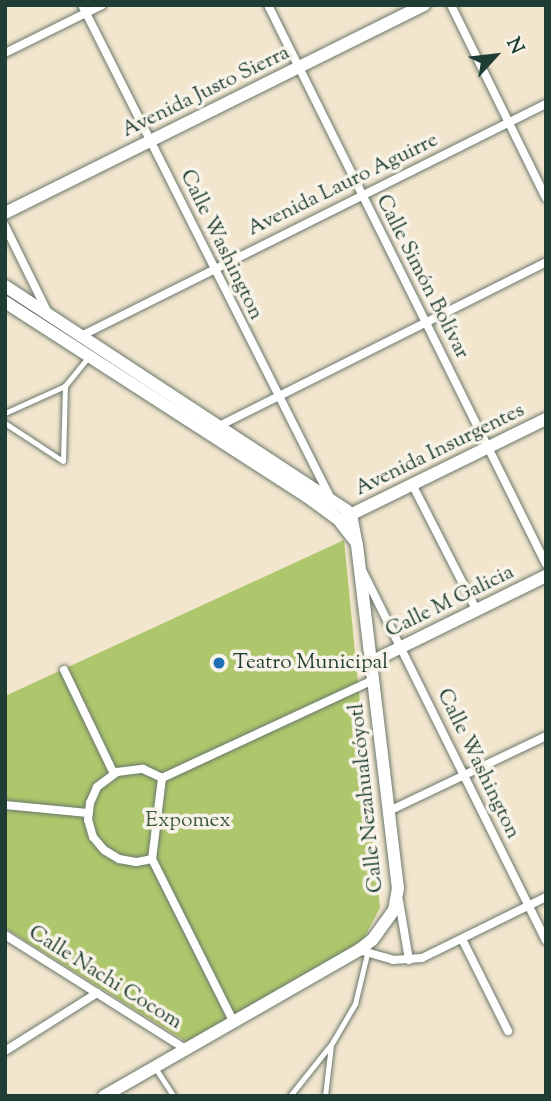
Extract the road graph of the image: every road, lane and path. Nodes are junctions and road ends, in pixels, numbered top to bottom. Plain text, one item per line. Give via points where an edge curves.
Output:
1 (102, 5) edge
2 (268, 5) edge
3 (424, 5) edge
4 (451, 5) edge
5 (84, 9) edge
6 (5, 53) edge
7 (299, 67) junction
8 (546, 104) edge
9 (508, 123) junction
10 (150, 141) junction
11 (362, 194) junction
12 (546, 198) edge
13 (5, 213) edge
14 (5, 226) edge
15 (546, 262) edge
16 (213, 268) junction
17 (5, 286) edge
18 (5, 302) edge
19 (48, 315) junction
20 (426, 321) junction
21 (81, 336) junction
22 (63, 340) junction
23 (92, 352) junction
24 (65, 386) junction
25 (277, 396) junction
26 (5, 413) edge
27 (546, 419) edge
28 (5, 423) edge
29 (219, 426) junction
30 (206, 433) junction
31 (488, 449) junction
32 (413, 486) junction
33 (328, 505) junction
34 (350, 516) junction
35 (357, 545) junction
36 (546, 564) edge
37 (360, 566) junction
38 (546, 576) edge
39 (477, 611) junction
40 (400, 648) junction
41 (371, 662) junction
42 (64, 670) dead end
43 (373, 680) junction
44 (546, 736) edge
45 (114, 774) junction
46 (464, 776) junction
47 (162, 778) junction
48 (5, 805) edge
49 (388, 811) junction
50 (88, 813) junction
51 (152, 859) junction
52 (546, 897) edge
53 (398, 898) junction
54 (528, 905) junction
55 (5, 935) edge
56 (462, 939) junction
57 (546, 940) edge
58 (363, 952) junction
59 (409, 960) junction
60 (97, 993) junction
61 (234, 1023) junction
62 (508, 1031) dead end
63 (331, 1045) junction
64 (187, 1050) junction
65 (5, 1051) edge
66 (155, 1067) junction
67 (104, 1096) edge
68 (174, 1096) edge
69 (290, 1096) edge
70 (325, 1096) edge

1 - 5 street
2 - 7 street, Calle Simón Bolívar
3 - 7 street, Avenida Justo Sierra
4 - 9 street
5 - 6 street
5 - 10 street, Calle Washington
7 - 10 street, Avenida Justo Sierra
7 - 11 street, Calle Simón Bolívar
8 - 9 street, Avenida Lauro Aguirre
9 - 11 street, Avenida Lauro Aguirre
9 - 12 street
10 - 13 street, Avenida Justo Sierra
10 - 16 street, Calle Washington
11 - 16 street, Avenida Lauro Aguirre
11 - 20 street, Calle Simón Bolívar
14 - 19 street
15 - 20 street
16 - 21 street, Avenida Lauro Aguirre
16 - 25 street, Calle Washington
17 - 19 street, Calle Nezahualcóyotl
18 - 22 street, Calle Nezahualcóyotl
19 - 21 street, Calle Nezahualcóyotl
19 - 22 street
20 - 25 street
20 - 31 street, Calle Simón Bolívar
21 - 22 street, Avenida Lauro Aguirre
21 - 23 street, Calle Nezahualcóyotl
22 - 23 street, Calle Nezahualcóyotl
23 - 24 lane
23 - 29 street, Calle Nezahualcóyotl
23 - 30 street, Calle Nezahualcóyotl
24 - 26 lane
24 - 28 lane via 62,461
25 - 29 street
25 - 33 street, Calle Washington
27 - 31 street, Avenida Insurgentes
29 - 30 street
29 - 33 street, Calle Nezahualcóyotl
30 - 33 street, Calle Nezahualcóyotl
31 - 32 street, Avenida Insurgentes
31 - 36 street, Calle Simón Bolívar
32 - 34 street, Avenida Insurgentes
32 - 39 street
33 - 34 street
33 - 35 street, Calle Nezahualcóyotl
34 - 35 street, Calle Nezahualcóyotl
35 - 37 street, Calle Nezahualcóyotl
37 - 40 street, Calle Washington
37 - 41 street, Calle Nezahualcóyotl
38 - 39 street, Calle M Galicia
39 - 40 street, Calle M Galicia
40 - 41 street, Calle M Galicia
40 - 46 street, Calle Washington
41 - 43 street, Calle Nezahualcóyotl
42 - 45 street
43 - 47 street
43 - 49 street, Calle Nezahualcóyotl
44 - 46 street
45 - 47 street via 143,769
45 - 50 street via 97,788
46 - 49 street
46 - 54 street, Calle Washington
47 - 51 street
48 - 50 street
49 - 53 street, Calle Nezahualcóyotl
50 - 51 street via 93,837 111,855 127,862
51 - 61 street
52 - 54 street
53 - 58 street, Calle Nezahualcóyotl via 387,923
53 - 59 street
54 - 56 street
54 - 57 street, Calle Washington
55 - 60 street, Calle Nachi Cocom
56 - 59 street
56 - 62 street
58 - 59 street
58 - 61 street, Calle Nezahualcóyotl
58 - 63 lane via 355,1004
60 - 64 street, Calle Nachi Cocom
60 - 65 street
61 - 64 street, Calle Nezahualcóyotl
63 - 69 lane
63 - 70 lane
64 - 66 street, Calle Nezahualcóyotl
66 - 67 street, Calle Nezahualcóyotl
66 - 68 lane

